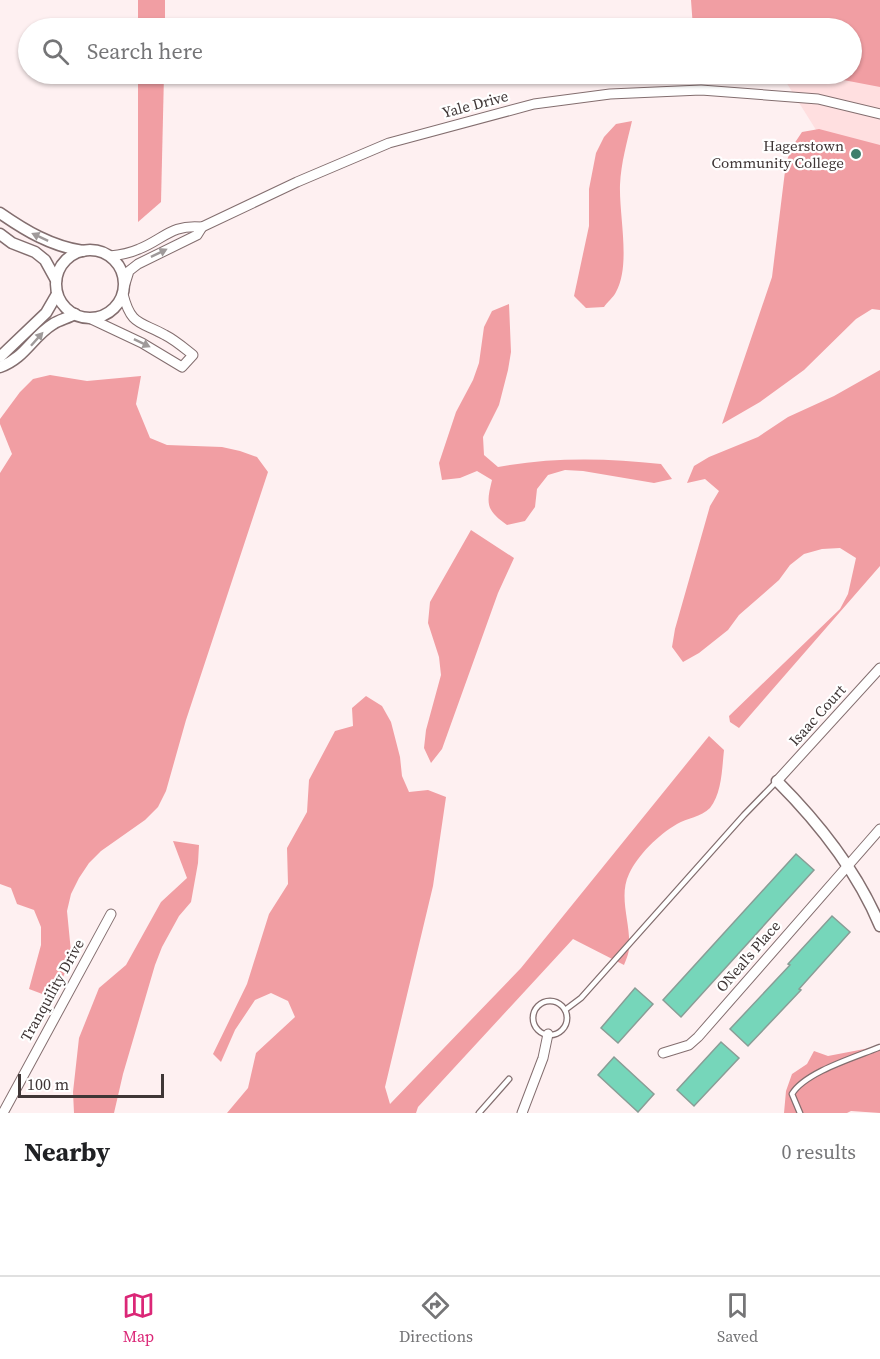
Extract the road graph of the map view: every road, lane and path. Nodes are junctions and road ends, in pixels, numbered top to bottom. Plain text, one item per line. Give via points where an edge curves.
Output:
1 (880, 114) edge
2 (0, 213) edge
3 (202, 226) junction
4 (0, 234) edge
5 (83, 251) junction
6 (110, 256) junction
7 (56, 280) junction
8 (123, 291) junction
9 (57, 294) junction
10 (75, 315) junction
11 (89, 318) junction
12 (0, 357) edge
13 (0, 367) edge
14 (880, 668) edge
15 (777, 781) junction
16 (880, 829) edge
17 (848, 866) junction
18 (111, 914) dead end
19 (880, 926) edge
20 (565, 1010) junction
21 (548, 1034) junction
22 (880, 1047) edge
23 (663, 1053) dead end
24 (509, 1079) dead end
25 (3, 1113) edge
26 (479, 1113) edge
27 (522, 1113) edge
28 (800, 1113) edge

1 - 3 street, Yale Drive via 818,99 701,90 610,94 534,104 389,143
5 -> 2 street via 27,232
3 - 6 street, Yale Drive via 169,232 142,248
8 -> 3 street, Yale Drive via 129,271 197,235
4 - 7 street via 45,260
5 - 6 street
5 - 7 street via 65,261
6 - 8 street via 120,267
7 - 9 street
8 - 11 street via 110,312
11 -> 8 street via 182,367 193,355 166,335 138,324 126,308
9 - 10 street
9 - 12 street via 46,313
10 - 11 street
13 -> 10 street via 26,352 55,322
14 - 15 street, Isaac Court
15 - 17 street
15 - 20 lane via 581,998
16 - 17 street, ONeal's Place
17 - 19 street
17 - 23 street, ONeal's Place via 698,1037 689,1045
18 - 25 street, Tranquility Drive
20 - 21 lane via 563,1029
20 - 21 lane via 550,1001 536,1009 535,1025
21 - 27 street
22 - 28 lane via 798,1084 792,1094
24 - 26 lane

